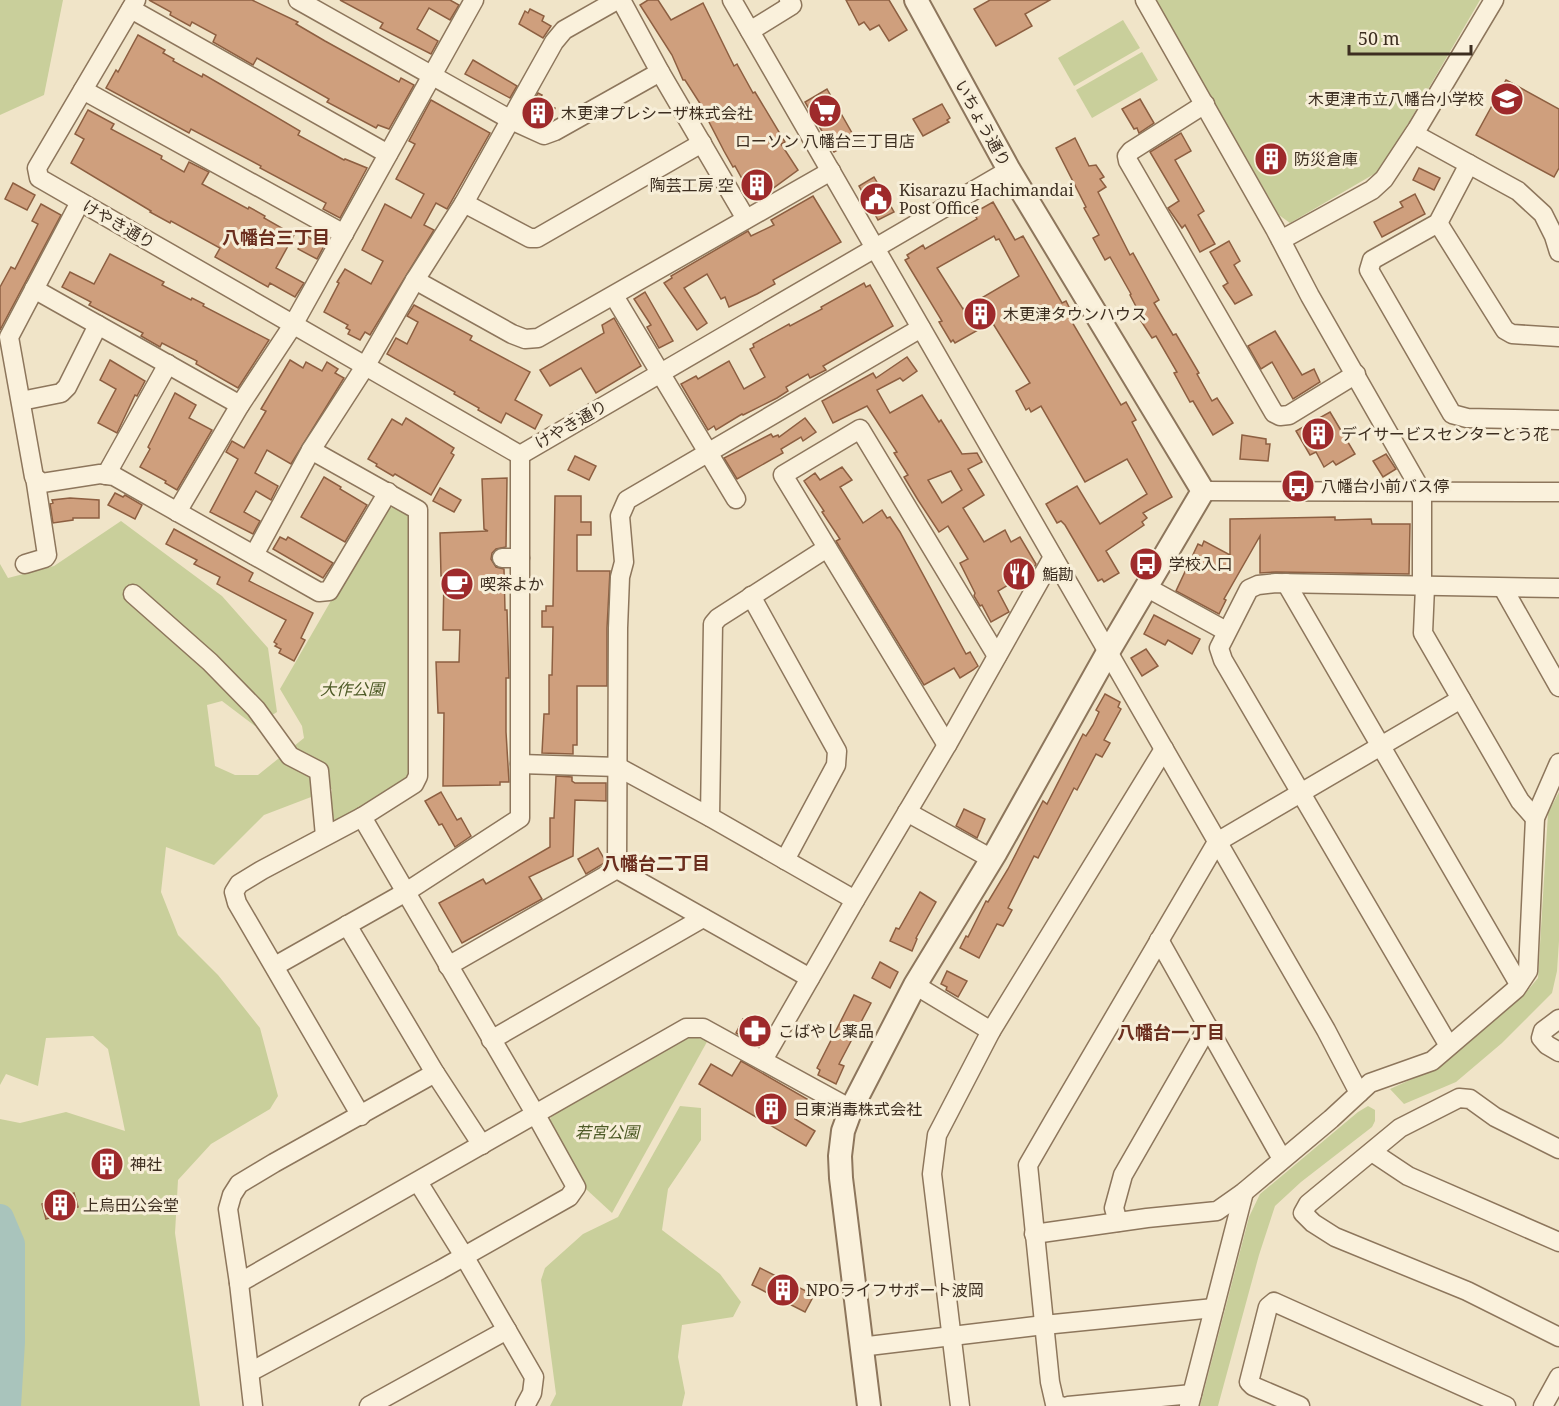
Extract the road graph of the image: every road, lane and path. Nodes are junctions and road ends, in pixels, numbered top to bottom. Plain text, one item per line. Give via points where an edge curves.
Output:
1 (298, 0) edge
2 (474, 0) edge
3 (619, 0) edge
4 (732, 0) edge
5 (789, 0) edge
6 (916, 0) edge
7 (1145, 0) edge
8 (1494, 0) edge
9 (133, 5) edge
10 (750, 30) junction
11 (660, 72) junction
12 (430, 76) junction
13 (83, 90) junction
14 (1205, 104) junction
15 (511, 120) junction
16 (1414, 134) junction
17 (702, 143) junction
18 (388, 154) junction
19 (1469, 164) junction
20 (1009, 170) junction
21 (831, 171) junction
22 (80, 202) junction
23 (464, 203) junction
24 (746, 219) junction
25 (1438, 223) junction
26 (344, 234) junction
27 (1281, 240) junction
28 (874, 247) junction
29 (1559, 252) edge
30 (415, 280) junction
31 (34, 289) junction
32 (614, 296) junction
33 (98, 325) junction
34 (293, 325) junction
35 (921, 328) junction
36 (1559, 337) edge
37 (168, 364) junction
38 (366, 365) junction
39 (661, 372) junction
40 (1356, 374) junction
41 (21, 401) junction
42 (240, 405) junction
43 (1559, 420) edge
44 (312, 450) junction
45 (708, 451) junction
46 (520, 455) junction
47 (106, 475) junction
48 (35, 477) junction
49 (1203, 490) junction
50 (388, 492) junction
51 (1422, 492) junction
52 (1559, 492) edge
53 (736, 499) dead end
54 (177, 512) junction
55 (827, 548) junction
56 (254, 555) junction
57 (1053, 557) junction
58 (25, 564) dead end
59 (1286, 583) junction
60 (1146, 587) junction
61 (1423, 587) junction
62 (1503, 588) junction
63 (1559, 588) edge
64 (133, 594) dead end
65 (751, 596) junction
66 (1226, 631) junction
67 (1108, 652) junction
68 (997, 656) junction
69 (1559, 687) edge
70 (1461, 699) junction
71 (947, 745) junction
72 (1380, 746) junction
73 (1164, 749) junction
74 (1559, 763) edge
75 (520, 764) junction
76 (618, 767) junction
77 (1302, 792) junction
78 (907, 812) junction
79 (362, 817) junction
80 (710, 817) junction
81 (1535, 818) junction
82 (325, 836) junction
83 (1217, 842) junction
84 (992, 859) junction
85 (785, 860) junction
86 (616, 870) junction
87 (405, 892) junction
88 (855, 900) junction
89 (703, 918) junction
90 (347, 925) junction
91 (1159, 940) junction
92 (275, 966) junction
93 (448, 966) junction
94 (810, 978) junction
95 (1519, 984) junction
96 (915, 985) junction
97 (1559, 1019) edge
98 (1208, 1027) junction
99 (991, 1031) junction
100 (491, 1040) junction
101 (1449, 1046) junction
102 (1559, 1052) edge
103 (763, 1060) junction
104 (435, 1072) junction
105 (1359, 1093) junction
106 (851, 1109) junction
107 (536, 1115) junction
108 (361, 1116) junction
109 (482, 1145) junction
110 (1559, 1149) edge
111 (1372, 1152) junction
112 (1282, 1159) junction
113 (418, 1182) junction
114 (1244, 1192) junction
115 (1118, 1222) junction
116 (1034, 1234) junction
117 (1559, 1242) edge
118 (464, 1256) junction
119 (240, 1283) junction
120 (1214, 1308) junction
121 (1044, 1325) junction
122 (507, 1330) junction
123 (952, 1336) junction
124 (1559, 1337) edge
125 (860, 1347) junction
126 (250, 1372) junction
127 (1559, 1377) edge
128 (1191, 1400) edge
129 (253, 1406) edge
130 (369, 1406) edge
131 (525, 1406) edge
132 (869, 1406) edge
133 (960, 1406) edge
134 (1061, 1406) edge
135 (1068, 1406) edge
136 (1300, 1406) edge
137 (1506, 1406) edge
138 (1543, 1406) edge

1 - 12 street
2 - 12 street
3 - 11 street
3 - 15 street via 563,30
4 - 10 street
5 - 10 street via 792,4
6 - 20 street, いちょう通り
7 - 14 street
8 - 16 street
9 - 13 street
9 - 18 street
10 - 21 street
11 - 15 street via 544,135
11 - 17 street
12 - 15 street
12 - 18 street
13 - 22 street, けやき通り via 37,168 39,178
13 - 26 street
14 - 27 street
14 - 40 street via 1131,151 1128,161 1274,413 1289,415
15 - 23 street
16 - 19 street
16 - 27 street via 1372,190
17 - 23 street via 537,238 530,238
17 - 24 street
18 - 26 street
19 - 25 street
19 - 29 street via 1518,191 1543,214
20 - 28 street, けやき通り
20 - 49 street, いちょう通り
21 - 24 street
21 - 28 street
22 - 31 street
22 - 34 street, けやき通り
23 - 30 street
24 - 32 street
25 - 36 street via 1504,330
25 - 43 street via 1372,260 1369,270 1452,414 1467,418
26 - 34 street
27 - 40 street
28 - 35 street
28 - 39 street, けやき通り
30 - 32 street via 525,339 538,338
30 - 38 street
31 - 33 street
31 - 41 street via 9,337
32 - 39 street
33 - 37 street
33 - 41 street via 61,393
34 - 38 street, けやき通り
34 - 42 street
35 - 45 street
35 - 57 street
37 - 42 street
37 - 47 street
38 - 44 street
38 - 46 street, けやき通り
39 - 45 street
39 - 46 street, けやき通り
40 - 51 street
41 - 48 street
42 - 54 street
44 - 50 street
44 - 56 street
45 - 53 street
45 - 76 street via 627,500 620,516 618,556 624,562 618,628
46 - 75 street via 511,558
47 - 48 street via 42,483
47 - 54 street
48 - 58 street via 47,555
49 - 51 street
49 - 60 street
50 - 56 street via 330,591 319,592
50 - 79 street via 418,510 418,776 414,784
51 - 52 street
51 - 61 street
54 - 56 street
55 - 65 street
55 - 68 street via 783,475 860,429
55 - 71 street
57 - 67 street
57 - 68 street
59 - 61 street
59 - 66 street via 1249,589
59 - 72 street
60 - 66 street
60 - 67 street
61 - 62 street
61 - 70 street via 1423,633
62 - 63 street
62 - 69 street
64 - 82 street via 256,709 290,756 319,771
65 - 80 street via 713,624
65 - 85 street via 837,751 836,765
66 - 77 street via 1219,648 1223,660
67 - 73 street
67 - 84 street
68 - 71 street
70 - 72 street
70 - 81 street via 1520,801
71 - 78 street
72 - 77 street
72 - 95 street
73 - 83 street
73 - 99 street
74 - 81 street
75 - 76 street
75 - 87 street via 520,818
76 - 80 street
76 - 86 street
77 - 83 street
77 - 101 street
78 - 84 street
78 - 88 street
79 - 82 street
79 - 87 street
80 - 85 street
81 - 95 street via 1528,971
82 - 92 street via 239,884 234,892
83 - 91 street
83 - 105 street
84 - 96 street
85 - 88 street
86 - 89 street
86 - 93 street
87 - 90 street
87 - 93 street
88 - 94 street
89 - 94 street
89 - 100 street
90 - 92 street
90 - 104 street
91 - 98 street
91 - 116 street via 1028,1165
92 - 108 street
93 - 100 street
94 - 103 street
95 - 101 street
96 - 99 street
96 - 106 street
97 - 102 street via 1541,1038
98 - 112 street
98 - 115 street via 1123,1175 1114,1208
99 - 123 street via 937,1135 935,1146 932,1174
100 - 107 street
101 - 105 street via 1432,1061 1370,1083
103 - 106 street
103 - 107 street via 703,1028 686,1028
104 - 108 street
104 - 109 street
105 - 112 street
106 - 125 street via 840,1156
107 - 109 street
107 - 118 street via 576,1187 569,1197
108 - 119 street via 239,1184 228,1209
109 - 113 street
110 - 111 street via 1470,1099 1460,1098 1400,1128
111 - 117 street via 1408,1176
111 - 124 street via 1308,1204 1303,1213 1335,1237 1467,1291
112 - 114 street
113 - 118 street
113 - 119 street
114 - 115 street via 1217,1211
114 - 120 street
115 - 116 street
116 - 121 street
118 - 122 street
118 - 126 street
119 - 126 street
120 - 121 street
120 - 128 street
121 - 123 street
121 - 134 street via 1050,1382 1055,1404
122 - 130 street
122 - 131 street via 534,1377
123 - 125 street
123 - 133 street
125 - 132 street
126 - 129 street
127 - 138 street
128 - 135 street
136 - 137 street via 1249,1382 1268,1307 1274,1302

